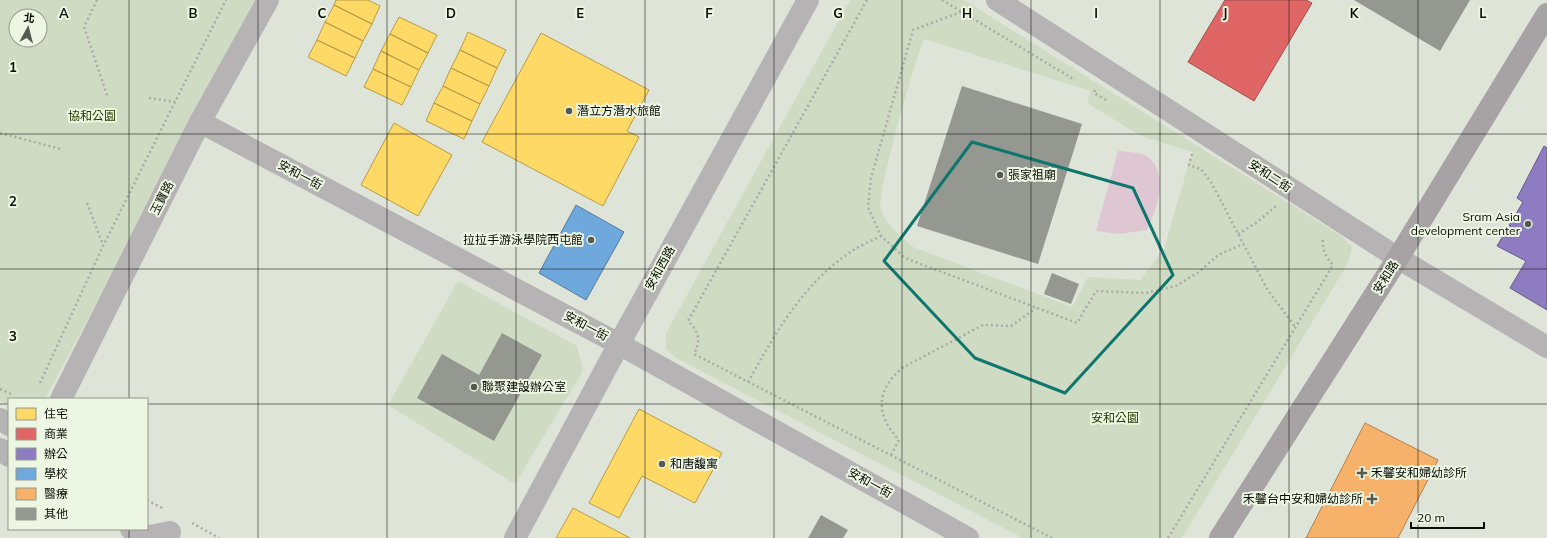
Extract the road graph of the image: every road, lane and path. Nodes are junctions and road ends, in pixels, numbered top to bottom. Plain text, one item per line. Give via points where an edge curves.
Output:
1 (97, 0) edge
2 (226, 0) edge
3 (268, 0) edge
4 (808, 0) edge
5 (867, 0) edge
6 (942, 0) edge
7 (997, 0) edge
8 (961, 12) junction
9 (1547, 14) edge
10 (1078, 81) dead end
11 (1090, 86) dead end
12 (108, 98) dead end
13 (149, 98) dead end
14 (1107, 101) dead end
15 (175, 102) junction
16 (200, 122) junction
17 (0, 133) edge
18 (60, 149) dead end
19 (1192, 152) dead end
20 (87, 203) dead end
21 (1281, 210) dead end
22 (1317, 233) dead end
23 (1238, 234) junction
24 (881, 236) junction
25 (1243, 244) junction
26 (103, 246) junction
27 (1398, 258) junction
28 (1036, 307) junction
29 (1296, 328) junction
30 (619, 344) junction
31 (1547, 347) edge
32 (748, 382) junction
33 (40, 383) dead end
34 (0, 389) edge
35 (11, 394) dead end
36 (61, 398) edge
37 (0, 449) edge
38 (8, 455) edge
39 (891, 455) junction
40 (148, 520) edge
41 (133, 530) edge
42 (175, 535) edge
43 (515, 538) edge
44 (968, 538) edge
45 (1052, 538) edge
46 (1168, 538) edge
47 (1220, 538) edge

1 - 12 path via 84,27
2 - 15 path
3 - 16 street, 玉寶路
4 - 30 street, 安和西路
5 - 32 path via 688,321 697,330 699,343 694,354
6 - 8 path
7 - 27 street, 安和二街
8 - 10 path
8 - 24 path via 913,30 871,178 868,208
9 - 27 main road, 安和路
11 - 14 path via 1096,88 1094,93
13 - 15 path
15 - 26 path
16 - 30 street, 安和一街
16 - 36 street, 玉寶路
17 - 18 path
19 - 23 path via 1189,165 1201,169 1211,182
20 - 26 path
21 - 23 path via 1275,206 1256,223
22 - 29 path via 1323,237 1322,247 1333,265
23 - 25 path
24 - 28 path via 906,258
24 - 32 path via 849,253 803,294 773,338
25 - 28 path via 1218,255 1199,272 1176,286 1146,293 1096,291 1077,322
25 - 29 path via 1267,289
26 - 33 path
27 - 31 street, 安和二街
27 - 47 main road, 安和路
28 - 39 path via 1012,326 983,325 902,368 892,377 884,389 881,403 883,417 899,440
29 - 46 path
30 - 43 street, 安和西路
30 - 44 street, 安和一街
32 - 39 path
34 - 35 path
37 - 38 street
39 - 45 path
40 - 42 street
41 - 42 street via 145,537

